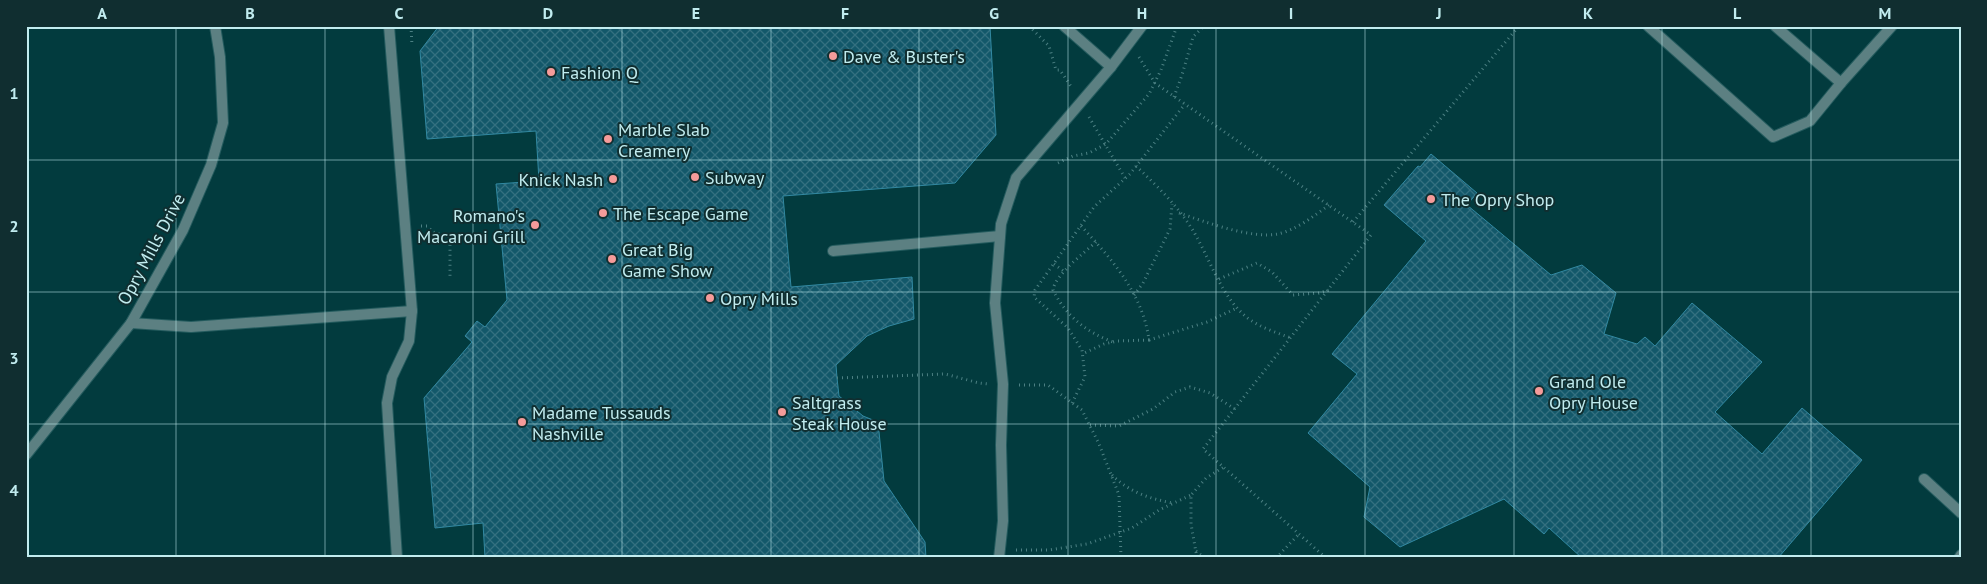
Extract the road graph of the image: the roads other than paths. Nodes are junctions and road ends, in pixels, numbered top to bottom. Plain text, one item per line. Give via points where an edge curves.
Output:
1 (215, 26) edge
2 (389, 26) edge
3 (1064, 26) edge
4 (1142, 26) edge
5 (1648, 26) edge
6 (1775, 26) edge
7 (1890, 27) edge
8 (1111, 67) junction
9 (1841, 83) junction
10 (1000, 236) junction
11 (833, 251) dead end
12 (412, 311) junction
13 (131, 322) junction
14 (26, 455) edge
15 (1924, 479) dead end
16 (1961, 512) edge
17 (999, 554) edge
18 (397, 558) edge

1 - 13 lane, Opry Mills Drive via 223,123 216,148 183,230
2 - 12 lane
3 - 8 lane
4 - 8 lane
5 - 9 lane via 1773,137 1810,121
6 - 9 lane
7 - 9 lane
8 - 10 lane via 1016,178
10 - 11 lane
10 - 17 lane via 995,303 1004,384 1003,521
12 - 13 lane via 200,327
12 - 18 lane via 409,342 392,377 387,403
13 - 14 lane, Opry Mills Drive
15 - 16 lane

